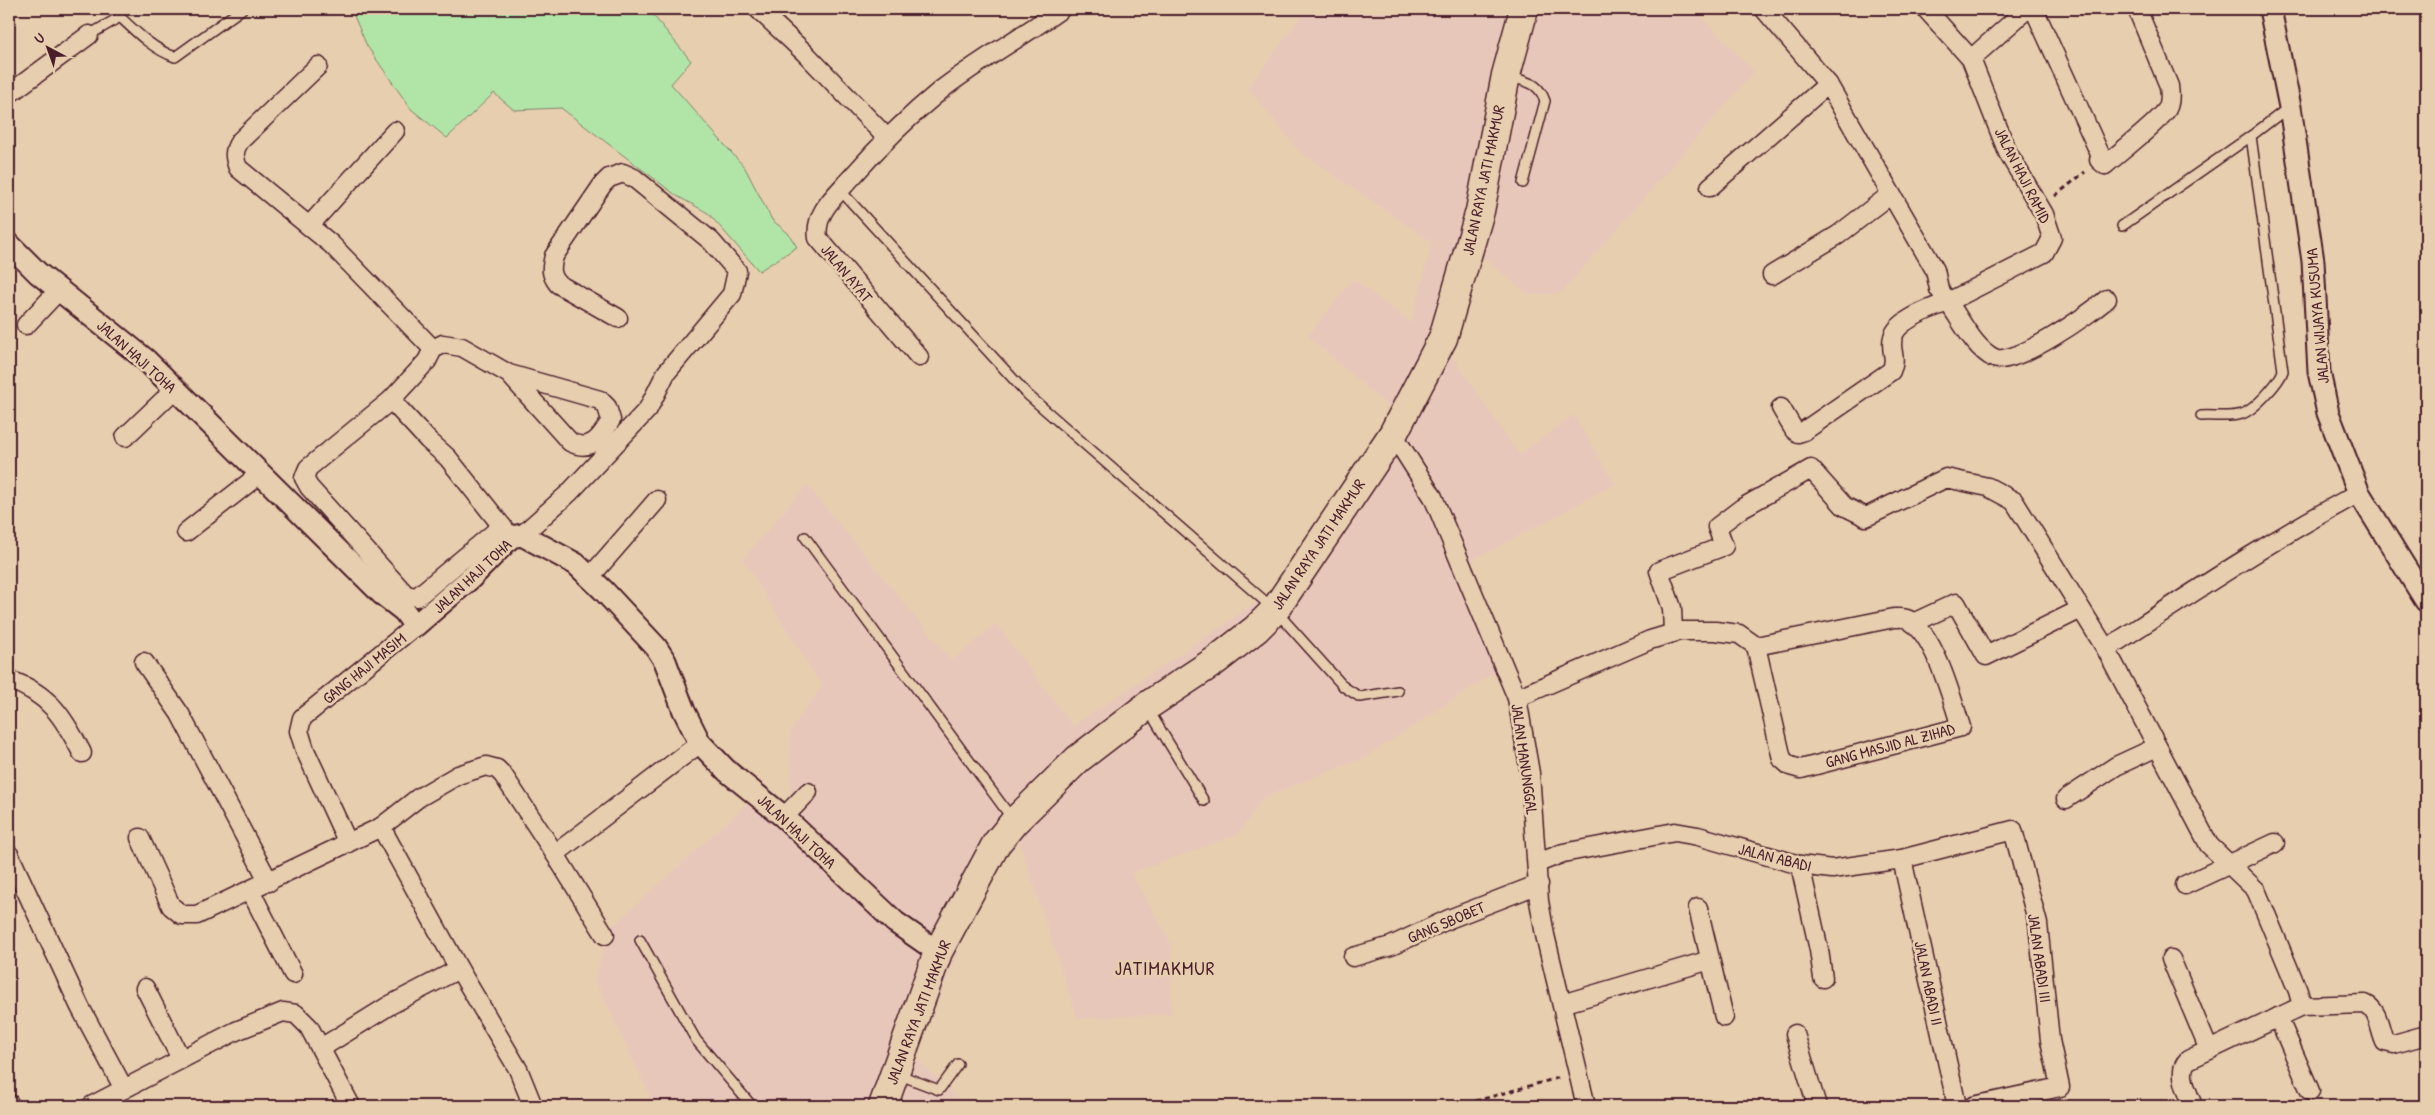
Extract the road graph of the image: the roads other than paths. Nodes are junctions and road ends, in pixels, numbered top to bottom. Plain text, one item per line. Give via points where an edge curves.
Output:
1 (242, 9) edge
2 (758, 9) edge
3 (1061, 9) edge
4 (1524, 9) edge
5 (1764, 9) edge
6 (1926, 9) edge
7 (2027, 9) edge
8 (2034, 9) edge
9 (2137, 9) edge
10 (2270, 9) edge
11 (117, 13) edge
12 (89, 35) joint
13 (1970, 59) junction
14 (318, 66) dead end
15 (1506, 75) junction
16 (1828, 84) junction
17 (9, 94) edge
18 (2290, 107) junction
19 (395, 131) dead end
20 (2251, 136) junction
21 (886, 138) junction
22 (1523, 183) dead end
23 (1710, 187) dead end
24 (840, 190) junction
25 (1890, 196) junction
26 (309, 226) junction
27 (2122, 226) dead end
28 (9, 244) edge
29 (1772, 275) dead end
30 (60, 289) junction
31 (2107, 299) dead end
32 (1948, 302) junction
33 (618, 318) dead end
34 (26, 325) dead end
35 (433, 349) junction
36 (920, 357) dead end
37 (509, 374) junction
38 (175, 389) junction
39 (391, 400) junction
40 (1781, 408) dead end
41 (2201, 416) dead end
42 (1393, 434) junction
43 (125, 437) dead end
44 (260, 474) junction
45 (2359, 493) junction
46 (657, 500) dead end
47 (186, 532) dead end
48 (512, 533) junction
49 (805, 538) dead end
50 (590, 577) junction
51 (2426, 601) edge
52 (2081, 609) junction
53 (1276, 610) junction
54 (1913, 623) junction
55 (415, 626) junction
56 (1673, 633) junction
57 (1756, 646) junction
58 (2106, 649) junction
59 (144, 662) dead end
60 (9, 680) edge
61 (1398, 691) dead end
62 (1517, 698) junction
63 (1147, 706) junction
64 (700, 743) junction
65 (2157, 747) junction
66 (82, 753) dead end
67 (808, 792) dead end
68 (2066, 800) dead end
69 (1204, 801) dead end
70 (784, 817) junction
71 (1014, 822) junction
72 (382, 827) junction
73 (2013, 830) joint
74 (140, 838) dead end
75 (348, 843) junction
76 (2275, 843) dead end
77 (9, 854) edge
78 (555, 854) junction
79 (1902, 859) junction
80 (1538, 863) junction
81 (1800, 864) junction
82 (2230, 866) junction
83 (269, 882) junction
84 (1539, 884) junction
85 (2185, 885) dead end
86 (250, 890) junction
87 (1698, 908) dead end
88 (605, 935) dead end
89 (640, 940) dead end
90 (938, 952) junction
91 (1353, 957) dead end
92 (2171, 959) dead end
93 (1710, 960) junction
94 (459, 969) junction
95 (292, 974) dead end
96 (1823, 978) dead end
97 (145, 988) dead end
98 (1562, 1004) junction
99 (2302, 1006) junction
100 (1724, 1018) dead end
101 (2278, 1018) junction
102 (1795, 1034) dead end
103 (2426, 1035) edge
104 (322, 1048) junction
105 (2209, 1050) junction
106 (181, 1059) junction
107 (958, 1064) dead end
108 (894, 1073) junction
109 (124, 1089) junction
110 (2310, 1091) dead end
111 (91, 1106) edge
112 (351, 1106) edge
113 (534, 1106) edge
114 (752, 1106) edge
115 (883, 1106) edge
116 (1586, 1106) edge
117 (1817, 1106) edge
118 (1957, 1106) edge
119 (1973, 1106) edge
120 (2193, 1106) edge

1 - 11 lane via 176,57 163,53 140,37
2 - 21 street
3 - 21 street, JALAN AYAT via 942,89
4 - 15 main road, JALAN RAYA JATI MAKMUR
5 - 16 street
6 - 13 street, JALAN HAJI RAMID
7 - 13 street
8 - 9 street via 2102,163 2167,109 2171,96
10 - 18 street, JALAN WIJAYA KUSUMA
11 - 12 lane
12 - 17 street
13 - 32 street, JALAN HAJI RAMID via 2008,153 2040,207 2052,238 2044,253
14 - 26 street via 234,149 238,168
15 - 22 lane via 1535,85 1541,89 1545,101
15 - 42 main road, JALAN RAYA JATI MAKMUR via 1480,211 1444,338
16 - 23 street
16 - 25 street
18 - 20 lane
18 - 45 street, JALAN WIJAYA KUSUMA via 2313,261 2318,372 2328,413
19 - 26 street
20 - 27 lane
20 - 41 lane via 2283,371 2280,379 2241,414
21 - 24 street, JALAN AYAT
24 - 36 street, JALAN AYAT via 821,213 816,225 818,238
24 - 53 lane via 1028,395
25 - 29 street via 1838,235
25 - 32 street via 1935,270 1939,289
26 - 35 street via 331,244
28 - 30 street, JALAN HAJI TOHA
30 - 34 street
30 - 38 street, JALAN HAJI TOHA via 146,360
31 - 32 street via 2030,351 2006,360 1996,360 1983,351
32 - 40 street, JALAN HAJI RAMID via 1931,308 1897,330 1893,336 1895,362 1891,371 1804,431 1798,433 1794,430
33 - 48 street via 558,284 551,269 554,256 609,178 623,173 634,178 710,242 737,271 732,294 666,373 648,409 569,493
35 - 37 street via 443,344 462,347
35 - 39 street
37 - 37 street via 570,442 579,446 592,444 601,437 611,420 607,407 600,400
38 - 43 street
38 - 44 street, JALAN HAJI TOHA
39 - 48 street via 448,458
39 - 48 street via 308,468 304,478 406,595 417,597
42 - 53 main road, JALAN RAYA JATI MAKMUR
42 - 62 street, JALAN MANUNGGAL via 1433,497
44 - 47 street
44 - 55 street, JALAN HAJI TOHA via 382,594 404,611
45 - 51 street, JALAN WIJAYA KUSUMA
45 - 58 street via 2263,547
46 - 50 street
48 - 50 street, JALAN HAJI TOHA via 576,564
48 - 55 street, JALAN HAJI TOHA via 472,577
49 - 71 lane
50 - 64 street, JALAN HAJI TOHA via 656,647
52 - 54 street via 1986,656 1956,603
52 - 56 street via 2014,501 1988,487 1946,478 1866,517 1844,506 1811,469 1742,508 1717,527 1724,546 1659,571 1672,608
52 - 58 street
53 - 61 lane via 1344,687 1360,697
53 - 63 main road, JALAN RAYA JATI MAKMUR via 1214,661
54 - 57 street via 1908,618 1894,618
54 - 57 street, GANG MASJID AL ZIHAD via 1920,628 1938,661 1961,727 1802,769 1790,766 1782,759
55 - 75 street, GANG HAJI MASIM via 302,718 299,730 305,750
56 - 57 street via 1715,631 1739,634
56 - 62 street
58 - 65 street
59 - 83 street via 180,714
60 - 66 street via 49,702 65,720
62 - 80 street, JALAN MANUNGGAL via 1530,773
63 - 69 lane
63 - 71 main road, JALAN RAYA JATI MAKMUR via 1078,759
64 - 70 street, JALAN HAJI TOHA via 727,771
64 - 78 street
65 - 68 street via 2116,766
65 - 82 street via 2209,844
67 - 70 street
70 - 90 street, JALAN HAJI TOHA via 895,922
71 - 90 main road, JALAN RAYA JATI MAKMUR via 996,844
72 - 75 street
72 - 78 street via 418,798 458,775 490,766 507,780
72 - 94 street
73 - 79 street, JALAN ABADI
73 - 119 street, JALAN ABADI III via 2038,924 2050,1040 2060,1087
74 - 86 street via 171,906 182,915 197,915
75 - 83 street
76 - 82 street
77 - 109 street via 80,1007
78 - 88 street
79 - 81 street, JALAN ABADI via 1832,869
79 - 118 street, JALAN ABADI II
80 - 81 street, JALAN ABADI via 1563,853 1675,832
80 - 84 street, JALAN MANUNGGAL
81 - 96 street
82 - 85 street
82 - 99 street via 2242,873 2256,890
83 - 86 street
84 - 91 street, GANG SBOBET via 1448,919 1390,946
84 - 98 street, JALAN MANUNGGAL via 1546,936
86 - 95 street
87 - 93 street
89 - 114 lane via 696,1040
90 - 108 main road, JALAN RAYA JATI MAKMUR
92 - 105 street
93 - 98 street
93 - 100 street
94 - 104 street
94 - 113 street via 518,1069
97 - 106 street
98 - 116 street, JALAN MANUNGGAL
99 - 101 street
99 - 103 street via 2365,1004 2375,1012 2385,1042 2394,1044
101 - 105 street
101 - 110 street
102 - 117 street
104 - 106 street via 296,1014 283,1012 236,1030
104 - 112 street
105 - 120 street via 2183,1065 2182,1073
106 - 109 street
107 - 108 lane via 939,1090
108 - 115 main road, JALAN RAYA JATI MAKMUR
109 - 111 street

